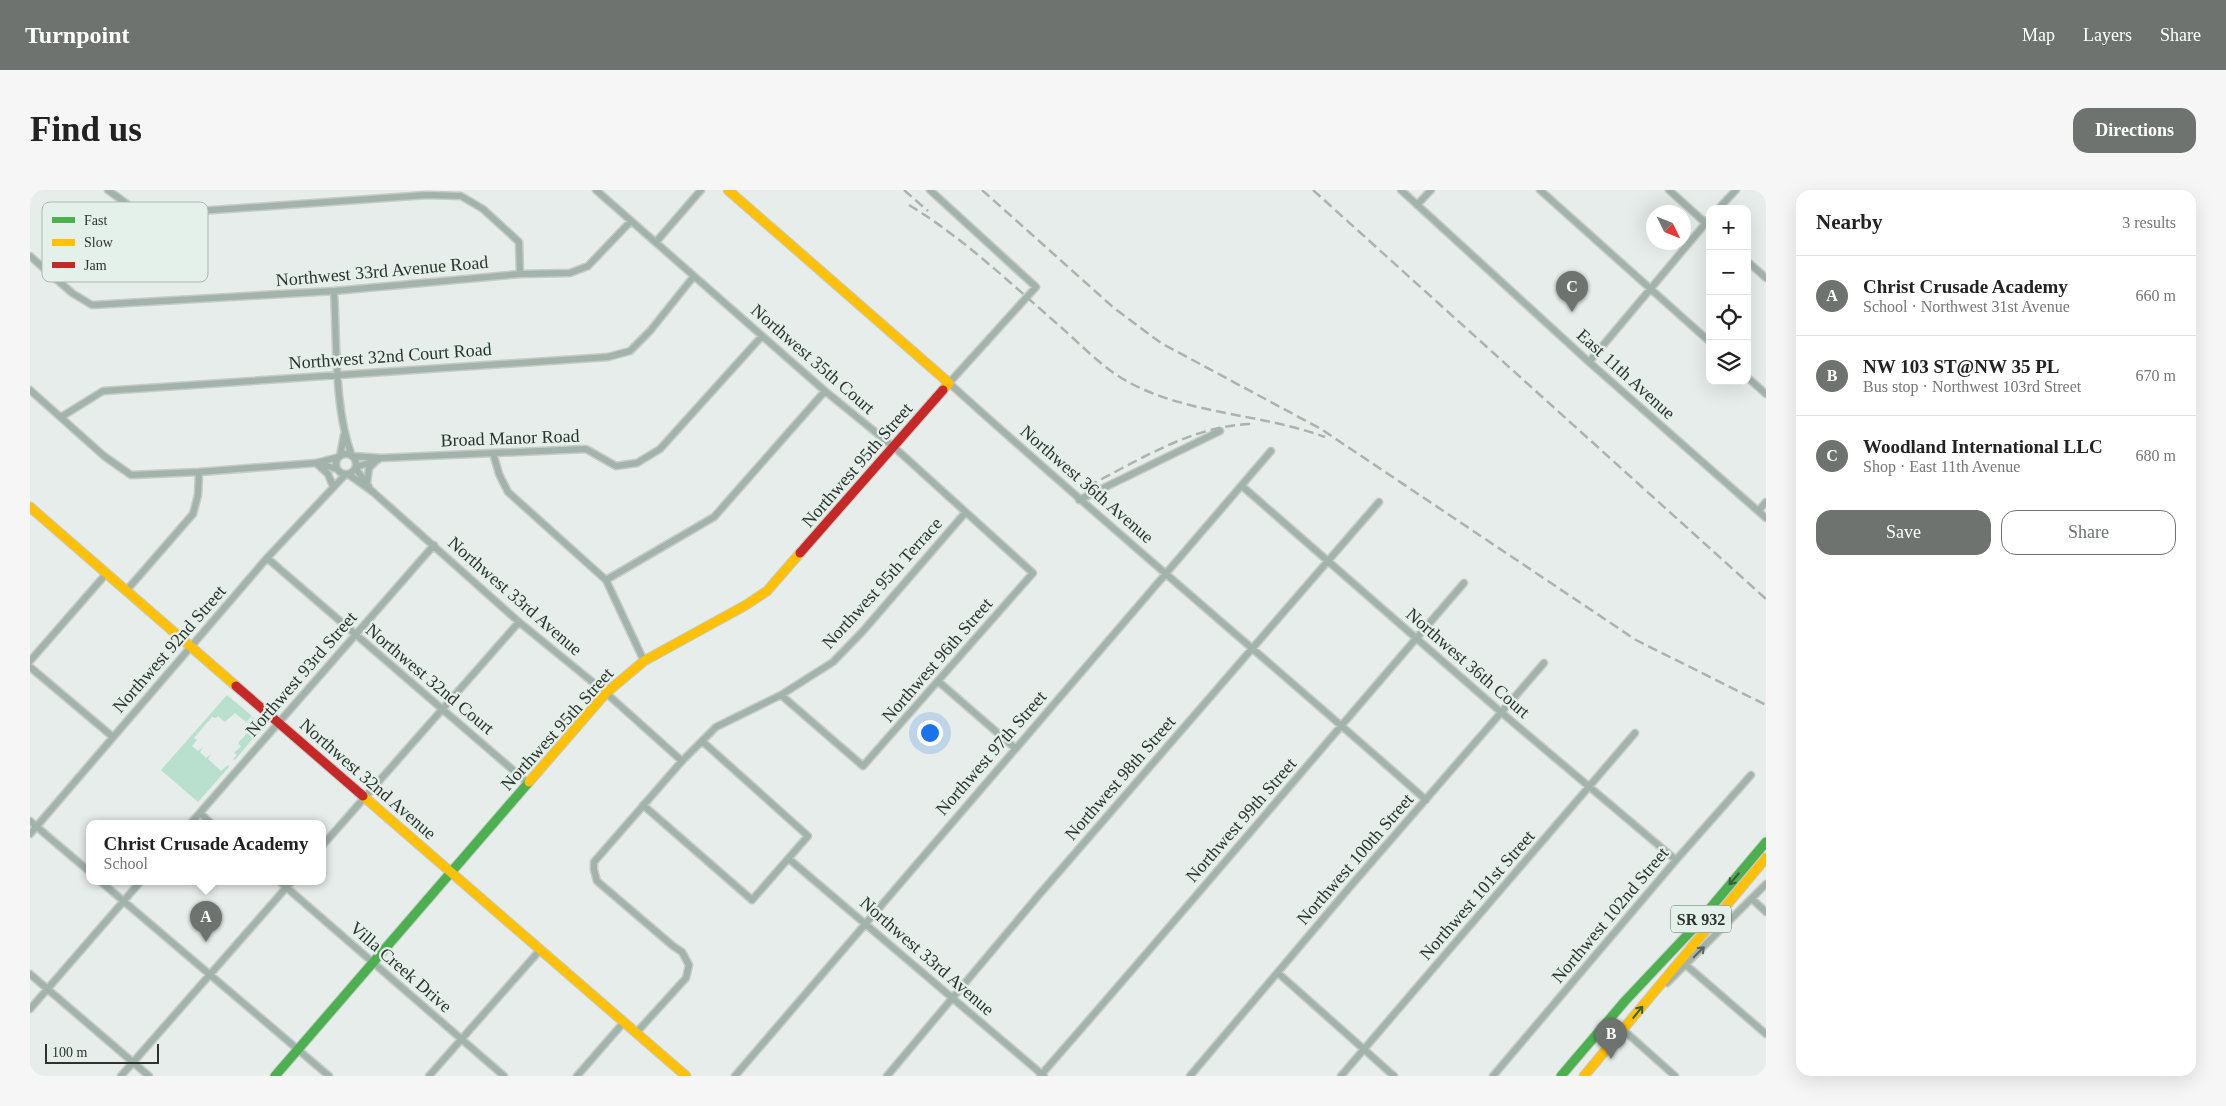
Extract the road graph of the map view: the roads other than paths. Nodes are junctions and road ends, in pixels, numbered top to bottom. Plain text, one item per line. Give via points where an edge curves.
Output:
1 (108, 190) edge
2 (596, 190) edge
3 (701, 190) edge
4 (728, 190) edge
5 (930, 190) edge
6 (1401, 190) edge
7 (1431, 190) edge
8 (1540, 190) edge
9 (1669, 190) edge
10 (1736, 190) edge
11 (125, 202) edge
12 (1417, 205) junction
13 (1722, 205) edge
14 (208, 211) edge
15 (1706, 220) edge
16 (631, 221) junction
17 (1706, 224) edge
18 (656, 242) junction
19 (30, 256) edge
20 (1751, 265) edge
21 (42, 267) edge
22 (520, 274) junction
23 (694, 276) junction
24 (1766, 278) edge
25 (60, 282) edge
26 (1650, 288) junction
27 (334, 291) junction
28 (762, 336) junction
29 (1708, 340) edge
30 (1589, 362) junction
31 (339, 375) junction
32 (1751, 381) edge
33 (949, 383) junction
34 (30, 390) edge
35 (826, 391) junction
36 (1766, 394) edge
37 (61, 417) junction
38 (344, 431) junction
39 (1220, 431) dead end
40 (894, 448) junction
41 (1271, 451) dead end
42 (493, 453) junction
43 (353, 456) junction
44 (339, 457) junction
45 (378, 459) junction
46 (316, 462) junction
47 (356, 468) junction
48 (337, 470) junction
49 (198, 472) junction
50 (347, 474) junction
51 (367, 483) junction
52 (333, 486) junction
53 (1242, 486) junction
54 (373, 492) junction
55 (1079, 500) junction
56 (1379, 502) dead end
57 (1766, 502) edge
58 (30, 507) edge
59 (1758, 510) junction
60 (965, 513) junction
61 (1766, 518) edge
62 (434, 545) junction
63 (268, 558) junction
64 (1327, 562) junction
65 (1032, 573) joint
66 (106, 574) junction
67 (1167, 574) junction
68 (606, 580) junction
69 (1464, 583) dead end
70 (126, 591) junction
71 (519, 622) junction
72 (354, 634) junction
73 (1417, 638) junction
74 (191, 647) junction
75 (1252, 649) junction
76 (30, 661) edge
77 (644, 661) junction
78 (1544, 663) dead end
79 (30, 667) edge
80 (939, 682) junction
81 (606, 693) junction
82 (781, 695) junction
83 (443, 709) junction
84 (1502, 713) junction
85 (278, 723) junction
86 (1342, 726) junction
87 (1636, 733) dead end
88 (113, 737) junction
89 (702, 741) junction
90 (1015, 748) junction
91 (682, 762) junction
92 (1751, 775) dead end
93 (528, 783) junction
94 (1590, 788) junction
95 (365, 798) junction
96 (1426, 800) junction
97 (643, 805) junction
98 (200, 813) junction
99 (194, 820) edge
100 (208, 820) edge
101 (30, 821) edge
102 (36, 827) junction
103 (30, 834) edge
104 (326, 842) edge
105 (1766, 842) edge
106 (1766, 858) edge
107 (789, 859) junction
108 (1676, 860) junction
109 (86, 869) edge
110 (451, 873) junction
111 (1766, 884) edge
112 (105, 885) edge
113 (138, 885) edge
114 (284, 885) edge
115 (287, 887) junction
116 (1752, 900) junction
117 (124, 901) junction
118 (1766, 912) edge
119 (866, 923) junction
120 (540, 950) junction
121 (373, 963) junction
122 (1686, 965) junction
123 (1278, 973) junction
124 (30, 974) edge
125 (210, 975) junction
126 (47, 989) junction
127 (1651, 996) junction
128 (953, 998) junction
129 (30, 1009) edge
130 (1610, 1018) junction
131 (624, 1022) junction
132 (1623, 1030) junction
133 (636, 1033) junction
134 (1766, 1034) edge
135 (462, 1039) junction
136 (298, 1049) junction
137 (1363, 1050) junction
138 (133, 1062) junction
139 (1042, 1075) edge
140 (121, 1076) edge
141 (149, 1076) edge
142 (275, 1076) edge
143 (329, 1076) edge
144 (429, 1076) edge
145 (504, 1076) edge
146 (577, 1076) edge
147 (686, 1076) edge
148 (735, 1076) edge
149 (887, 1076) edge
150 (1190, 1076) edge
151 (1341, 1076) edge
152 (1394, 1076) edge
153 (1492, 1076) edge
154 (1561, 1076) edge
155 (1584, 1076) edge
156 (1676, 1076) edge

1 - 11 street
2 - 16 street, Northwest 35th Court
3 - 18 street
4 - 33 main road, Northwest 36th Avenue
5 - 33 street, Northwest 95th Street via 1036,287
6 - 12 street, East 11th Avenue
7 - 12 street
8 - 26 street
9 - 15 street
10 - 13 street
12 - 30 street, East 11th Avenue
14 - 22 street via 427,195 461,196 483,209 519,242
16 - 18 street, Northwest 35th Court
16 - 22 street, Northwest 33rd Avenue Road via 588,266 570,273
17 - 26 street
18 - 23 street, Northwest 35th Court
19 - 21 street, Northwest 33rd Avenue Road
20 - 24 street
22 - 27 street, Northwest 33rd Avenue Road
23 - 28 street, Northwest 35th Court
23 - 31 street, Northwest 32nd Court Road via 650,332 630,350 608,356
25 - 27 street, Northwest 33rd Avenue Road via 92,305
26 - 29 street
26 - 30 street
27 - 31 street
28 - 35 street, Northwest 35th Court
28 - 42 street, Broad Manor Road via 660,449 637,463 616,466 586,449
30 - 59 street, East 11th Avenue
31 - 37 street, Northwest 32nd Court Road via 103,391
31 - 38 street
32 - 36 street
33 - 40 main road, Northwest 95th Street
33 - 55 street, Northwest 36th Avenue
34 - 37 street
35 - 40 street, Northwest 35th Court
35 - 68 street via 714,517
37 - 49 street via 104,456 131,475
38 - 43 street
38 - 44 street
39 - 55 street
40 - 60 street, Northwest 35th Court
40 - 77 main road, Northwest 95th Street via 767,591
41 - 53 street, Northwest 97th Street
42 - 45 street, Broad Manor Road
42 - 68 street via 508,492
43 - 44 street
43 - 45 street, Broad Manor Road
43 - 47 street
44 - 46 street
44 - 48 street
45 - 47 street, Broad Manor Road
45 - 51 street via 370,468
46 - 48 street
46 - 49 street
46 - 52 street via 328,474
47 - 50 street
47 - 51 street, Northwest 33rd Avenue
48 - 50 street
48 - 52 street, Northwest 92nd Street
49 - 70 street via 198,495 193,514
50 - 52 street, Northwest 92nd Street
50 - 54 street, Northwest 33rd Avenue
51 - 54 street, Northwest 33rd Avenue
52 - 63 street, Northwest 92nd Street
53 - 64 street, Northwest 36th Court
53 - 67 street, Northwest 97th Street
54 - 62 street, Northwest 33rd Avenue
55 - 67 street, Northwest 36th Avenue
56 - 64 street, Northwest 98th Street
57 - 59 street
58 - 66 main road, Northwest 32nd Avenue
59 - 61 street, East 11th Avenue
60 - 65 street, Northwest 35th Court
60 - 82 street, Northwest 95th Terrace via 845,650
62 - 71 street, Northwest 33rd Avenue
62 - 72 street, Northwest 93rd Street
63 - 72 street, Northwest 32nd Court
63 - 74 street, Northwest 92nd Street
64 - 73 street, Northwest 36th Court
64 - 75 street, Northwest 98th Street
65 - 80 street, Northwest 96th Street
66 - 70 main road, Northwest 32nd Avenue
66 - 76 street
67 - 75 street, Northwest 36th Avenue
67 - 90 street, Northwest 97th Street
68 - 77 street
69 - 73 street, Northwest 99th Street
70 - 74 main road, Northwest 32nd Avenue
71 - 81 street, Northwest 33rd Avenue
71 - 83 street
72 - 83 street, Northwest 32nd Court
72 - 85 street, Northwest 93rd Street
73 - 84 street, Northwest 36th Court
73 - 86 street, Northwest 99th Street
74 - 85 main road, Northwest 32nd Avenue
74 - 88 street, Northwest 92nd Street
75 - 86 street, Northwest 36th Avenue
75 - 128 street, Northwest 98th Street
77 - 81 main road, Northwest 95th Street
78 - 84 street, Northwest 100th Street
79 - 88 street
80 - 82 street, Northwest 96th Street via 863,766
80 - 90 street
81 - 91 street, Northwest 33rd Avenue
81 - 93 main road, Northwest 95th Street
82 - 89 street, Northwest 95th Terrace via 716,726
83 - 93 street, Northwest 32nd Court
83 - 95 street
84 - 94 street, Northwest 36th Court
84 - 96 street, Northwest 100th Street
85 - 95 main road, Northwest 32nd Avenue
85 - 98 street, Northwest 93rd Street
86 - 96 street, Northwest 36th Avenue
86 - 139 street, Northwest 99th Street
87 - 94 street, Northwest 101st Street
88 - 102 street, Northwest 92nd Street
89 - 91 street, Northwest 95th Terrace
89 - 107 street via 808,836
90 - 119 street, Northwest 97th Street
91 - 97 street, Northwest 95th Terrace
92 - 108 street, Northwest 102nd Street
93 - 110 main road, Northwest 95th Street
94 - 108 street, Northwest 36th Court
94 - 137 street, Northwest 101st Street
95 - 104 street
95 - 110 main road, Northwest 32nd Avenue
96 - 123 street, Northwest 100th Street
97 - 107 street via 752,900
97 - 133 street, Northwest 95th Terrace via 594,862 597,881 682,952 689,965 686,978
98 - 99 street, Northwest 93rd Street
98 - 100 street
101 - 102 street
102 - 103 street, Northwest 92nd Street
102 - 109 street
105 -> 130 main road, SR 932 via 1692,931
106 - 127 main road, SR 932
107 - 119 street, Northwest 33rd Avenue
108 - 153 street, Northwest 102nd Street
110 - 120 main road, Northwest 32nd Avenue
110 - 121 main road, Northwest 95th Street
111 - 116 street
112 - 117 street
113 - 117 street
114 - 115 street, Villa Creek Drive
115 - 121 street, Villa Creek Drive
115 - 125 street
116 - 118 street
122 -> 116 street
117 - 125 street
117 - 126 street
119 - 128 street, Northwest 33rd Avenue
119 - 148 street, Northwest 97th Street
120 - 131 main road, Northwest 32nd Avenue
120 - 135 street
121 - 135 street, Villa Creek Drive
121 - 136 main road, Northwest 95th Street
122 - 127 street
122 - 134 street
123 - 137 street
123 - 150 street, Northwest 100th Street
124 - 126 street
125 - 136 street
125 - 138 street
126 - 129 street
126 - 138 street
132 -> 127 main road, SR 932
128 - 139 street, Northwest 33rd Avenue
128 - 149 street, Northwest 98th Street
130 - 132 street
130 - 154 main road, SR 932
131 - 133 main road, Northwest 32nd Avenue
131 - 146 street
132 - 155 main road, SR 932
132 - 156 street
133 - 147 main road, Northwest 32nd Avenue
135 - 144 street
135 - 145 street, Villa Creek Drive
136 - 142 main road, Northwest 95th Street
136 - 143 street
137 - 151 street, Northwest 101st Street
137 - 152 street
138 - 140 street
138 - 141 street

